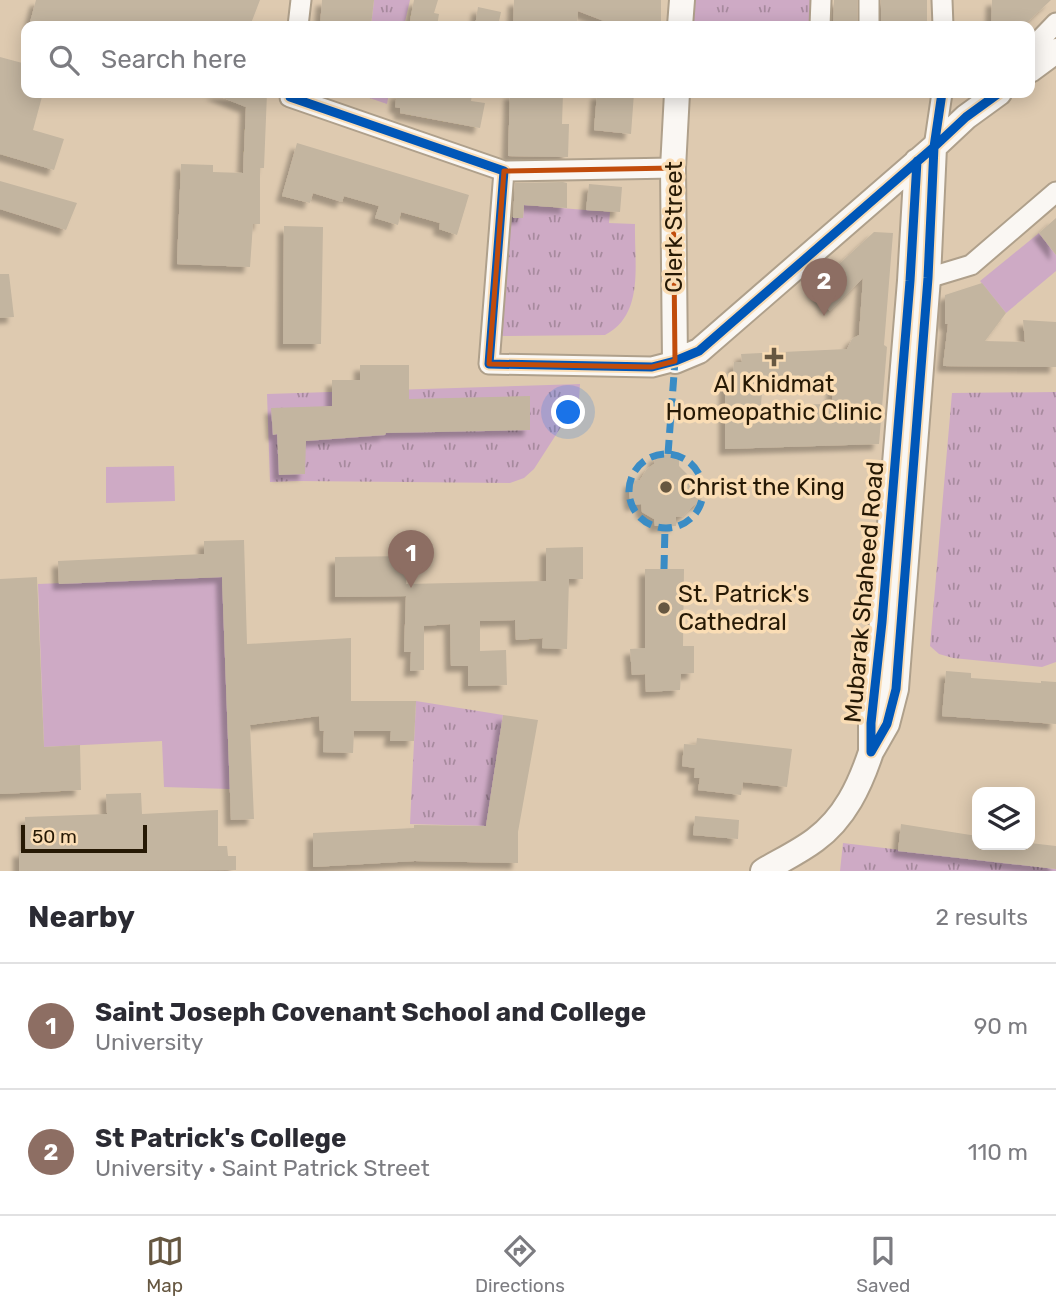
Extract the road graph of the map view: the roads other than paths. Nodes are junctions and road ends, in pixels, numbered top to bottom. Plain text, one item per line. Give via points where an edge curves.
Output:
1 (301, 0) edge
2 (682, 0) edge
3 (821, 0) edge
4 (869, 0) edge
5 (942, 0) edge
6 (299, 21) edge
7 (680, 21) edge
8 (820, 21) edge
9 (869, 21) edge
10 (943, 21) edge
11 (1056, 23) edge
12 (1035, 45) edge
13 (1056, 51) edge
14 (1035, 66) edge
15 (293, 98) edge
16 (677, 98) edge
17 (941, 98) edge
18 (983, 98) edge
19 (992, 98) edge
20 (966, 117) junction
21 (925, 154) junction
22 (673, 168) junction
23 (504, 171) junction
24 (1056, 192) edge
25 (865, 206) junction
26 (912, 226) junction
27 (919, 279) junction
28 (675, 361) junction
29 (763, 871) edge

1 - 6 street
2 - 7 street
3 - 8 street
4 - 9 street
5 - 10 street
11 - 12 street
13 - 14 street
15 - 23 street
16 - 22 street, Clerk Street
17 - 21 street
18 - 20 street
19 - 20 street
20 - 21 street
21 - 25 street
21 - 26 street, Mubarak Shaheed Road
21 - 27 street, Mubarak Shaheed Road
22 - 23 street
22 - 28 street, Clerk Street
23 - 28 street via 489,364 652,367
24 - 27 street via 971,265
25 - 26 street via 892,208
25 - 28 street via 699,351
26 - 27 street, Mubarak Shaheed Road
27 - 29 street, Mubarak Shaheed Road via 896,689 887,724 845,809 817,839

